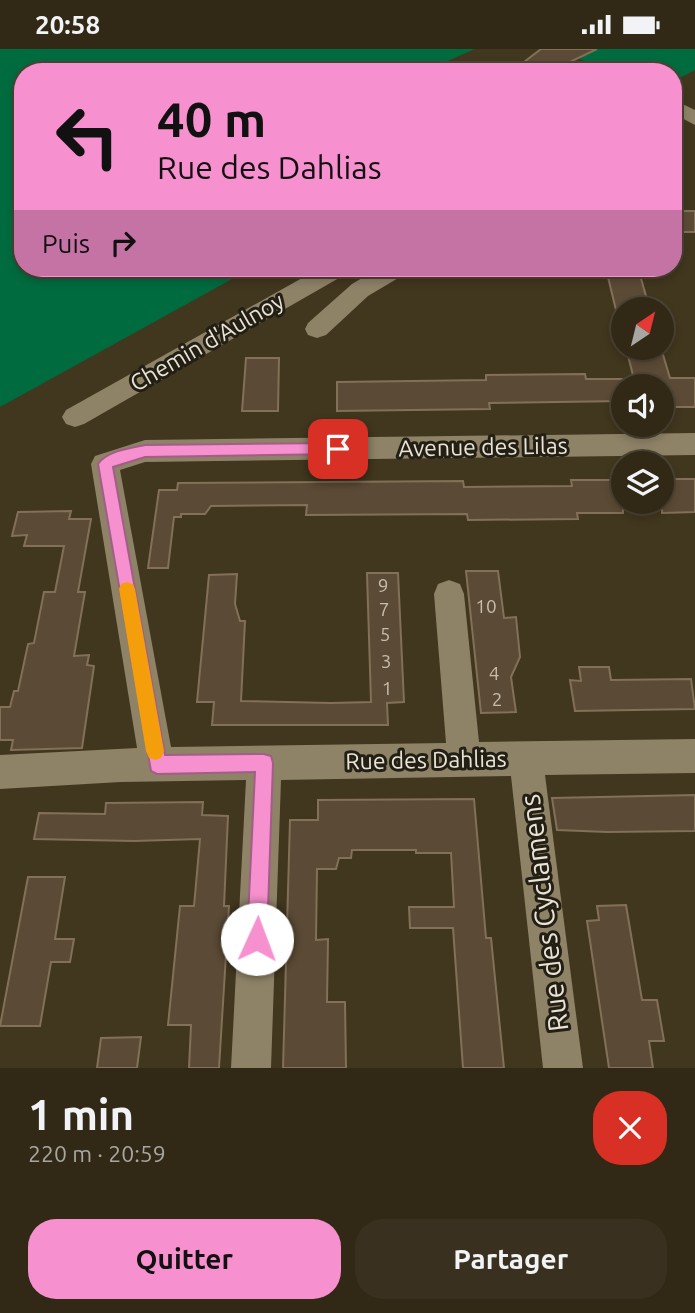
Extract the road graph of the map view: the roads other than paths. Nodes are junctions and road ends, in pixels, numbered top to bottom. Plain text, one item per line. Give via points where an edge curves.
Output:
1 (322, 277) edge
2 (382, 277) edge
3 (317, 329) dead end
4 (75, 417) dead end
5 (695, 444) edge
6 (449, 594) dead end
7 (695, 756) edge
8 (464, 758) junction
9 (526, 758) junction
10 (264, 763) junction
11 (157, 765) junction
12 (0, 772) edge
13 (251, 1068) edge
14 (563, 1068) edge

1 - 4 street, Chemin d'Aulnoy
2 - 3 street via 360,290
5 - 11 street, Avenue des Lilas via 145,451 105,464
6 - 8 street
7 - 9 street, Rue des Dahlias
8 - 9 street, Rue des Dahlias
8 - 10 street, Rue des Dahlias
9 - 14 street, Rue des Cyclamens
10 - 11 street, Rue des Dahlias
10 - 13 street
11 - 12 street, Rue des Dahlias

